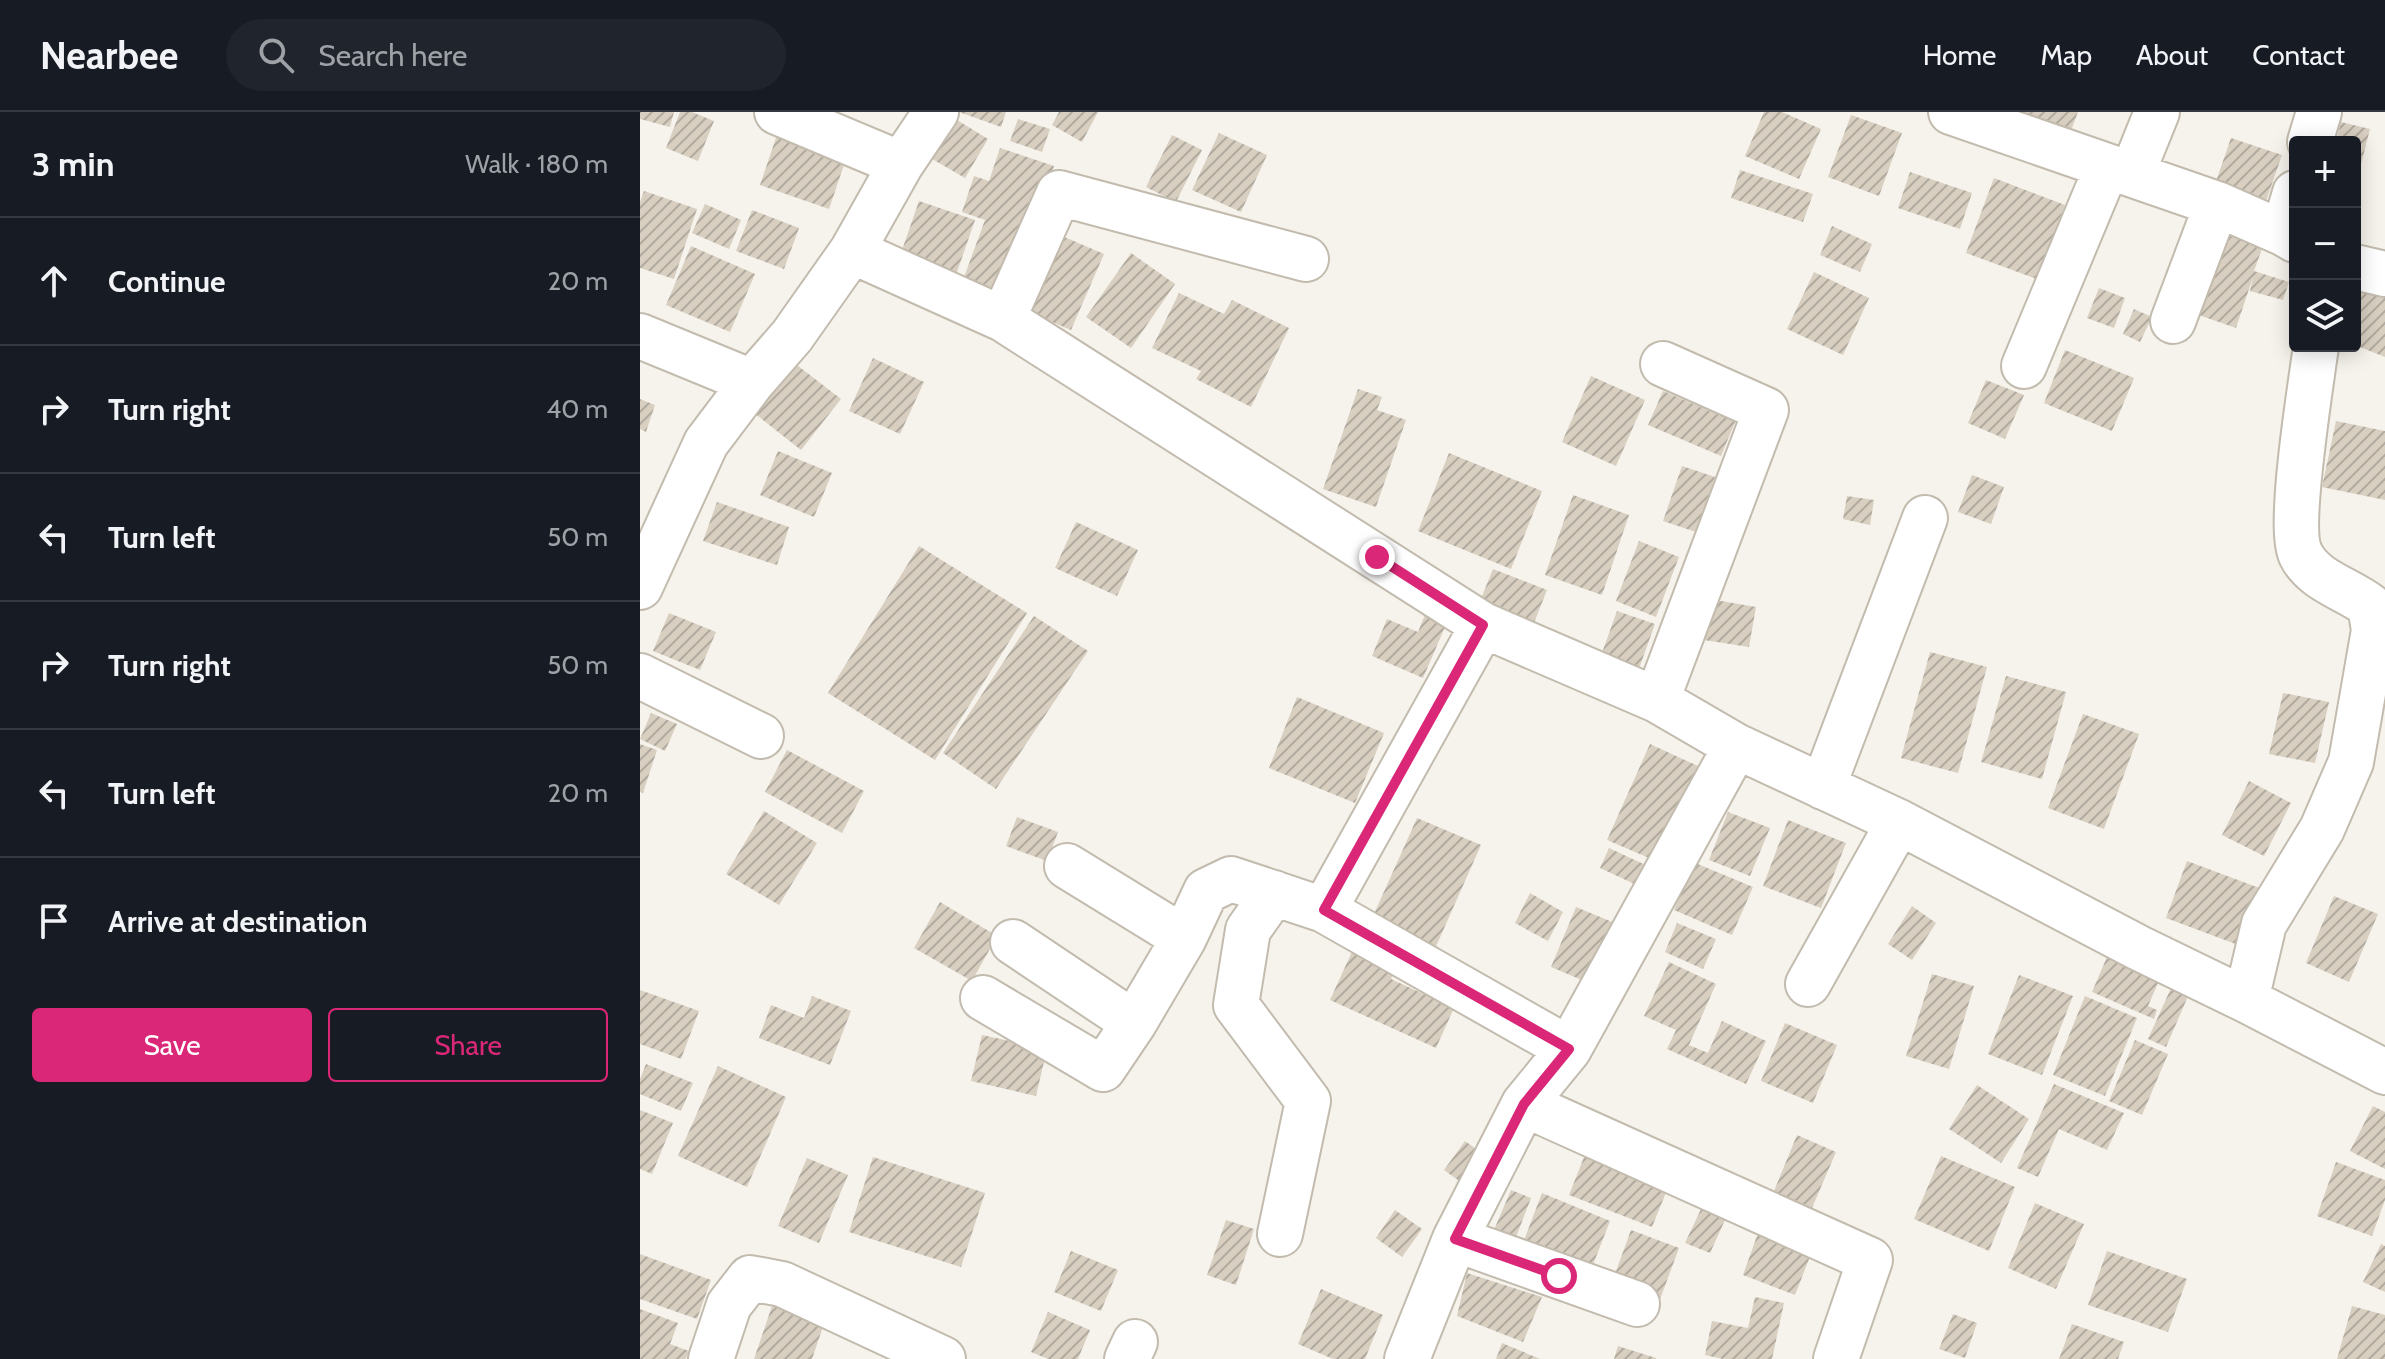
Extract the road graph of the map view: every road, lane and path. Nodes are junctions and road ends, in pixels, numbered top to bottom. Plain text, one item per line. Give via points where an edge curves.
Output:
1 (777, 112) edge
2 (936, 112) edge
3 (2157, 112) edge
4 (2319, 112) edge
5 (1968, 115) edge
6 (2312, 136) edge
7 (901, 164) junction
8 (2120, 170) junction
9 (2217, 204) junction
10 (2289, 222) edge
11 (852, 251) junction
12 (1306, 259) dead end
13 (2361, 268) edge
14 (2385, 274) edge
15 (1003, 319) junction
16 (2173, 321) dead end
17 (640, 336) edge
18 (2315, 352) edge
19 (1663, 364) dead end
20 (2024, 366) dead end
21 (752, 382) junction
22 (1925, 518) dead end
23 (640, 587) edge
24 (1483, 625) junction
25 (640, 676) edge
26 (1657, 700) junction
27 (761, 736) dead end
28 (1736, 746) junction
29 (1823, 787) junction
30 (1899, 822) junction
31 (1067, 866) dead end
32 (1274, 893) junction
33 (1324, 910) junction
34 (1184, 938) junction
35 (1013, 942) dead end
36 (1808, 984) dead end
37 (983, 998) dead end
38 (2246, 1000) junction
39 (1134, 1023) junction
40 (1569, 1049) junction
41 (2385, 1072) edge
42 (1524, 1104) junction
43 (1280, 1234) dead end
44 (1455, 1239) junction
45 (1637, 1304) dead end
46 (711, 1359) edge
47 (943, 1359) edge
48 (1407, 1359) edge
49 (1836, 1359) edge

1 - 7 street
2 - 7 street
3 - 8 street
4 - 6 street
5 - 8 street
7 - 11 street
8 - 9 street
8 - 20 street
9 - 10 street
9 - 16 street
11 - 15 street
11 - 21 street
12 - 15 street via 1059,193
13 - 14 street
15 - 24 street
17 - 21 street
18 - 38 street via 2297,526 2301,554 2320,578 2370,606 2374,630 2351,762 2322,829 2264,924
19 - 26 street via 1766,410
21 - 23 street via 706,443
22 - 29 street
24 - 26 street
24 - 33 street
25 - 27 street
26 - 28 street
28 - 29 street
28 - 40 street
29 - 30 street
30 - 36 street
30 - 38 street
31 - 34 street
32 - 33 street
32 - 34 street via 1231,879 1206,891
32 - 43 street via 1248,930 1236,1005 1308,1101
33 - 40 street
34 - 39 street
35 - 39 street
37 - 39 street via 1103,1069
38 - 41 street
40 - 42 street
42 - 44 street
42 - 49 street via 1870,1260
44 - 45 street
44 - 48 street
46 - 47 street via 729,1305 750,1278 782,1284

